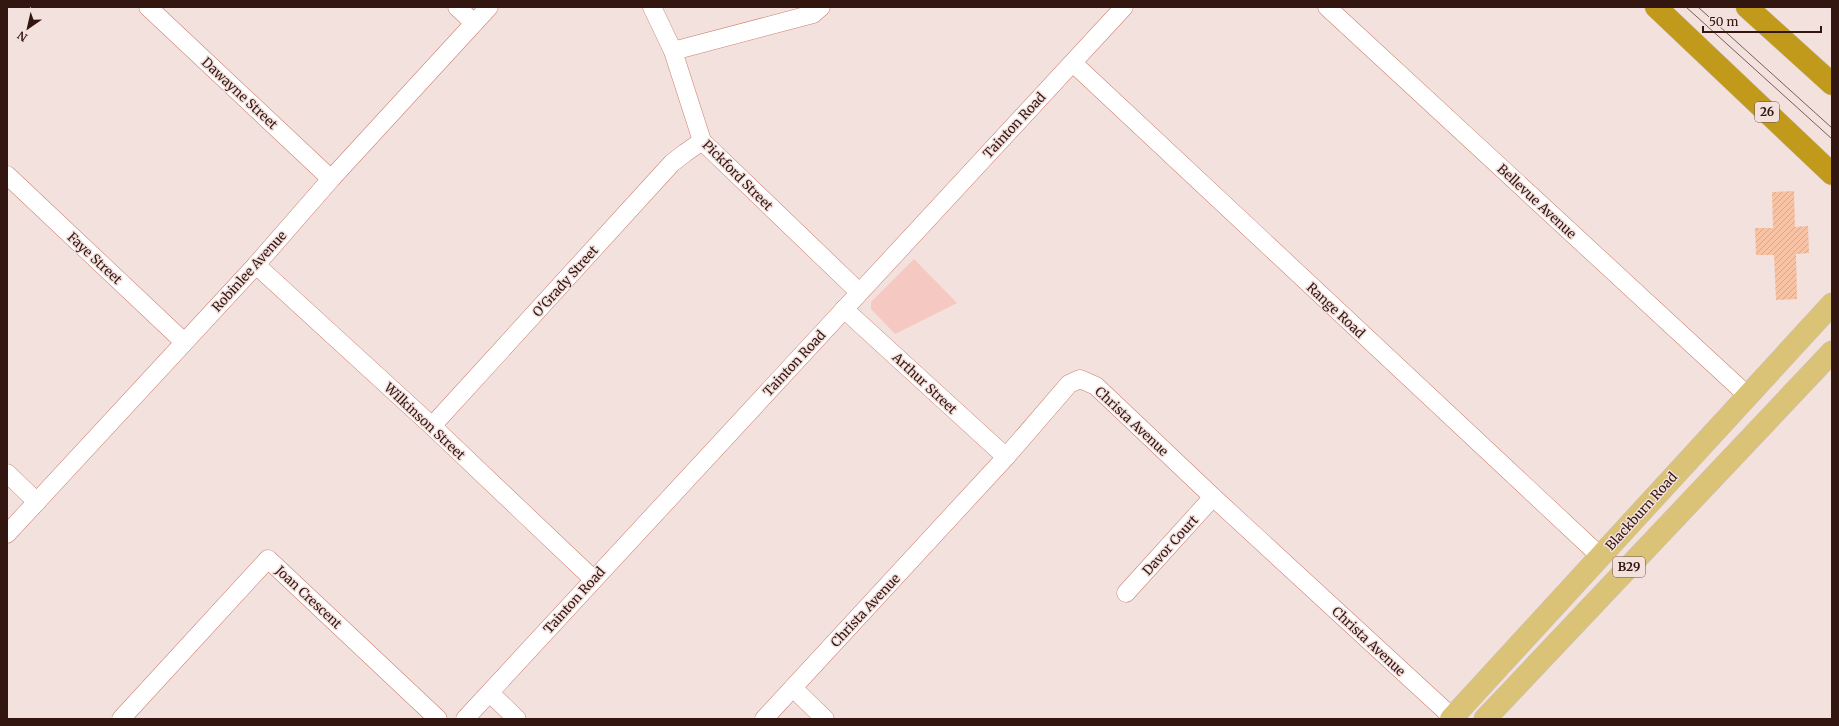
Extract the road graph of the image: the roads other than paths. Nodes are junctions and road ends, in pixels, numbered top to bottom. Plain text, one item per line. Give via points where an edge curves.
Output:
1 (148, 7) edge
2 (456, 7) edge
3 (489, 7) edge
4 (652, 7) edge
5 (822, 7) edge
6 (1124, 7) edge
7 (1327, 7) edge
8 (1656, 7) edge
9 (1747, 7) edge
10 (474, 23) junction
11 (673, 51) junction
12 (1073, 63) junction
13 (1832, 84) edge
14 (702, 142) junction
15 (1832, 174) edge
16 (7, 175) edge
17 (331, 179) junction
18 (256, 265) junction
19 (859, 292) junction
20 (1832, 304) edge
21 (844, 309) junction
22 (184, 342) junction
23 (1832, 352) edge
24 (1747, 395) junction
25 (432, 426) junction
26 (1006, 457) junction
27 (7, 473) edge
28 (1213, 497) junction
29 (37, 502) junction
30 (7, 534) edge
31 (1600, 556) junction
32 (593, 579) junction
33 (1126, 593) dead end
34 (792, 688) junction
35 (490, 693) junction
36 (1452, 718) edge
37 (121, 719) edge
38 (438, 719) edge
39 (465, 719) edge
40 (517, 719) edge
41 (764, 719) edge
42 (825, 719) edge
43 (1486, 719) edge

1 - 17 street, Dawayne Street
2 - 10 street
3 - 10 street, Robinlee Avenue
4 - 11 street, Pickford Street
5 - 11 street via 813,14
6 - 12 street, Tainton Road
7 - 24 street, Bellevue Avenue
8 - 15 highway, 26
9 - 13 highway
10 - 17 street, Robinlee Avenue
11 - 14 street, Pickford Street
12 - 19 street, Tainton Road
12 - 31 street, Range Road
14 - 19 street, Pickford Street
14 - 25 street, O'Grady Street via 672,163
16 - 22 street, Faye Street
17 - 18 street, Robinlee Avenue
18 - 22 street, Robinlee Avenue
18 - 25 street, Wilkinson Street
19 - 21 street, Tainton Road
20 - 24 main road, Blackburn Road / B29
21 - 26 street, Arthur Street
21 - 32 street, Tainton Road
22 - 29 street, Robinlee Avenue
23 - 43 main road, B29
24 - 31 main road, Blackburn Road / B29
25 - 32 street, Wilkinson Street
26 - 28 street, Christa Avenue via 1069,384 1080,379 1096,386
26 - 34 street, Christa Avenue
27 - 29 street
28 - 33 street, Davor Court
28 - 36 street, Christa Avenue
29 - 30 street, Robinlee Avenue
31 - 36 main road, Blackburn Road / B29
32 - 35 street, Tainton Road
34 - 41 street, Christa Avenue
34 - 42 street
35 - 39 street, Tainton Road
35 - 40 street
37 - 38 street, Joan Crescent via 268,559

